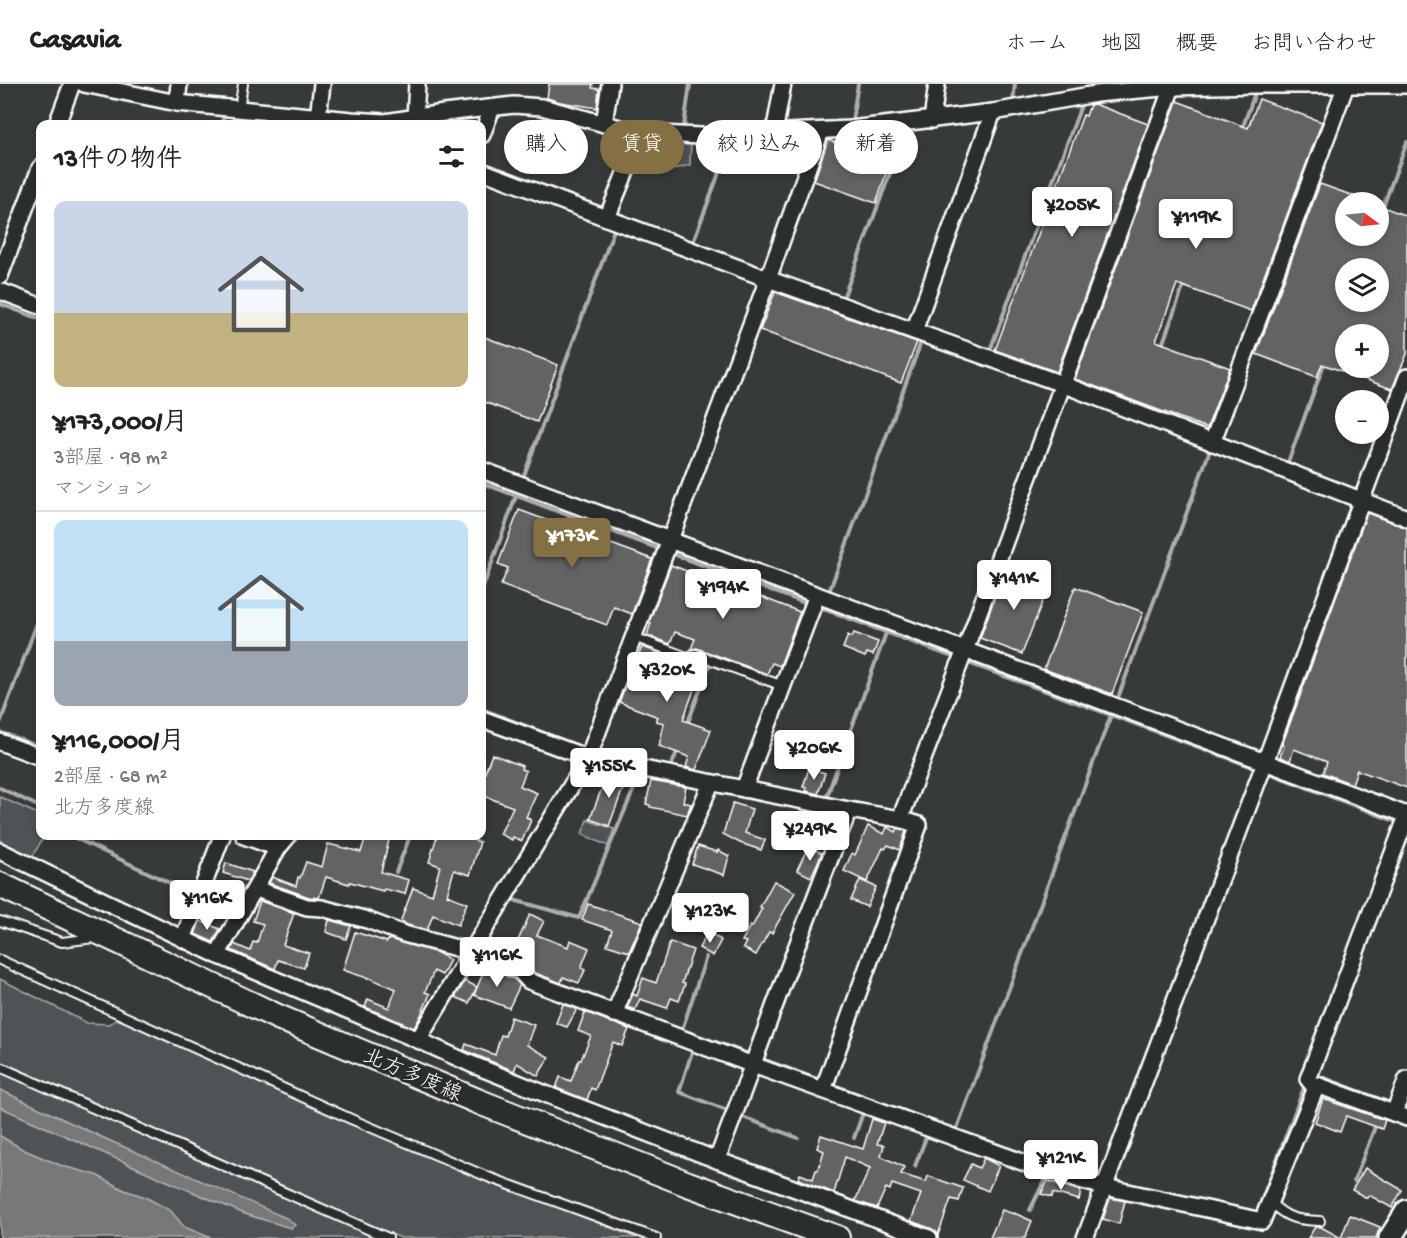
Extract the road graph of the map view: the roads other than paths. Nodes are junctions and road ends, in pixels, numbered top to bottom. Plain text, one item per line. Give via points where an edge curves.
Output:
1 (72, 84) edge
2 (87, 84) edge
3 (179, 84) edge
4 (243, 84) edge
5 (322, 84) edge
6 (417, 84) edge
7 (610, 84) edge
8 (783, 84) edge
9 (937, 84) edge
10 (1255, 85) edge
11 (1346, 85) edge
12 (1407, 86) edge
13 (1172, 87) junction
14 (1096, 89) edge
15 (177, 103) junction
16 (492, 108) junction
17 (239, 109) junction
18 (993, 112) junction
19 (318, 118) junction
20 (415, 118) junction
21 (58, 120) edge
22 (334, 120) edge
23 (400, 120) edge
24 (605, 120) edge
25 (776, 120) edge
26 (932, 120) junction
27 (600, 123) edge
28 (486, 124) edge
29 (822, 131) edge
30 (486, 173) edge
31 (625, 174) edge
32 (806, 174) edge
33 (36, 179) edge
34 (607, 218) junction
35 (0, 276) edge
36 (768, 279) junction
37 (0, 291) edge
38 (36, 304) edge
39 (914, 331) junction
40 (1407, 376) edge
41 (1062, 384) junction
42 (1212, 443) junction
43 (486, 472) edge
44 (1361, 501) junction
45 (1407, 518) edge
46 (670, 541) junction
47 (814, 602) junction
48 (634, 637) junction
49 (965, 650) junction
50 (783, 686) junction
51 (486, 724) edge
52 (0, 742) edge
53 (36, 756) edge
54 (588, 758) junction
55 (1265, 762) junction
56 (711, 783) junction
57 (744, 789) junction
58 (849, 810) junction
59 (1407, 815) edge
60 (900, 819) junction
61 (220, 840) edge
62 (283, 842) edge
63 (0, 852) edge
64 (0, 885) edge
65 (256, 889) junction
66 (0, 921) edge
67 (107, 937) junction
68 (183, 939) junction
69 (471, 952) junction
70 (217, 955) junction
71 (0, 960) edge
72 (614, 1014) junction
73 (418, 1040) junction
74 (753, 1065) junction
75 (0, 1067) edge
76 (1407, 1079) edge
77 (1316, 1088) junction
78 (823, 1090) junction
79 (1401, 1116) edge
80 (717, 1160) junction
81 (1105, 1187) junction
82 (1270, 1202) junction
83 (1407, 1211) edge
84 (1320, 1221) dead end
85 (388, 1238) edge
86 (656, 1238) edge
87 (837, 1238) edge
88 (930, 1238) edge
89 (1085, 1238) edge
90 (1390, 1238) edge

1 - 21 street
2 - 15 street
3 - 15 street
4 - 17 lane
5 - 19 street
6 - 20 street
7 - 24 street
8 - 25 street
9 - 26 street
10 - 11 street
10 - 13 street
11 - 12 street
11 - 42 street
13 - 14 street
13 - 41 street
14 - 18 street
15 - 17 street
16 - 20 street
16 - 27 street via 542,107
16 - 28 street
17 - 19 street
18 - 26 street
18 - 39 street
19 - 22 street
20 - 23 street
26 - 29 street
30 - 34 street
31 - 34 street
32 - 36 street
33 - 35 street
34 - 36 street
36 - 39 street
36 - 46 street
37 - 38 street
39 - 41 street
40 - 44 street
41 - 42 street
41 - 49 street
42 - 44 street
43 - 46 street
44 - 45 street
44 - 55 street
46 - 47 street
46 - 48 street
47 - 49 street
47 - 50 street
48 - 50 lane
48 - 54 street
49 - 55 street
49 - 60 street
50 - 57 street
51 - 54 street
52 - 53 street
54 - 56 street
54 - 69 street
55 - 59 street
55 - 81 street
56 - 57 street
56 - 72 street
57 - 58 street
58 - 60 street
58 - 74 street
59 - 77 street via 1308,1079
60 - 78 street via 919,825
61 - 68 street
62 - 65 street
63 - 68 street
64 - 67 main road, 北方多度線
65 - 69 street
65 - 70 street
66 - 67 lane via 62,942
67 - 87 main road, 北方多度線 via 278,1017 477,1101
68 - 70 street
69 - 72 street via 520,971 529,981
69 - 73 street
70 - 73 street
71 - 86 lane via 351,1119 488,1177
72 - 74 street
73 - 80 street
74 - 78 street
74 - 80 street
75 - 85 lane
76 - 79 street
77 - 79 street via 1317,1085
77 - 82 street
78 - 81 street via 1050,1172
80 - 88 street
81 - 82 street via 1262,1221
81 - 89 street
82 - 84 lane via 1287,1216
83 - 90 main road

